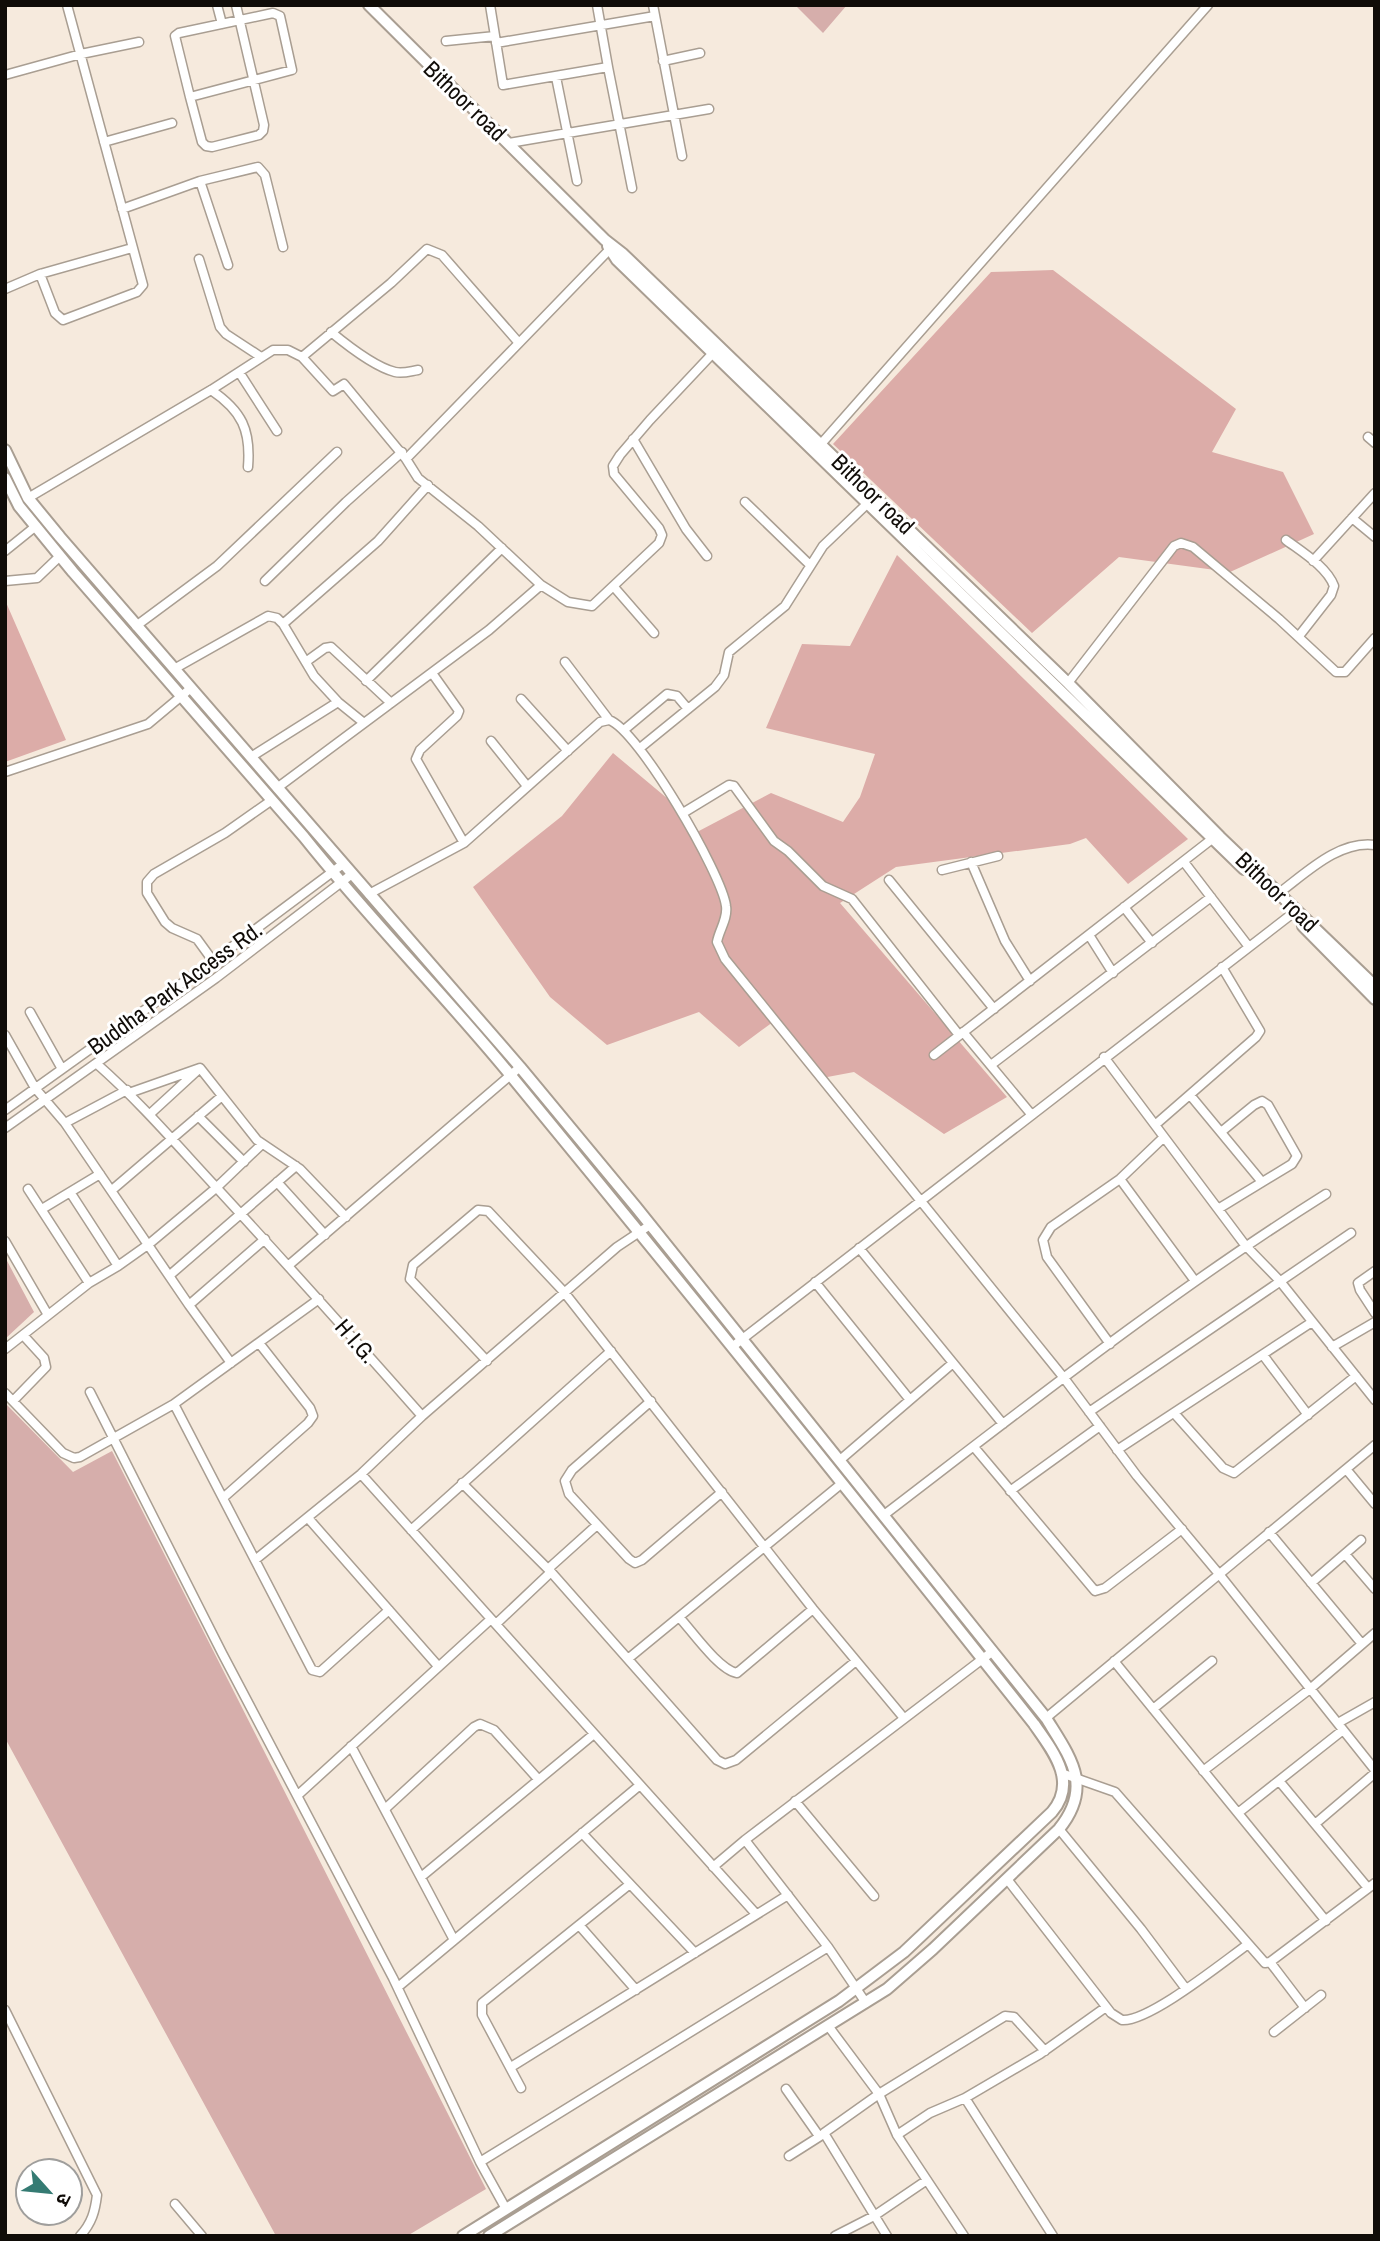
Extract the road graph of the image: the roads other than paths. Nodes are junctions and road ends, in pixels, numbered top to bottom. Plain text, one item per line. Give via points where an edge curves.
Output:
1 (66, 5) edge
2 (217, 5) edge
3 (236, 5) edge
4 (369, 5) edge
5 (490, 5) edge
6 (597, 5) edge
7 (653, 5) edge
8 (1208, 5) edge
9 (655, 16) junction
10 (239, 20) junction
11 (222, 24) junction
12 (600, 27) junction
13 (495, 39) junction
14 (446, 41) dead end
15 (139, 42) dead end
16 (700, 53) dead end
17 (81, 54) junction
18 (663, 61) junction
19 (608, 67) junction
20 (5, 75) edge
21 (556, 77) junction
22 (253, 80) junction
23 (190, 97) junction
24 (709, 110) dead end
25 (674, 116) junction
26 (172, 123) dead end
27 (621, 124) junction
28 (566, 133) junction
29 (104, 142) junction
30 (509, 143) junction
31 (682, 156) dead end
32 (201, 181) junction
33 (577, 181) dead end
34 (632, 187) dead end
35 (122, 209) junction
36 (607, 245) junction
37 (283, 247) dead end
38 (132, 248) junction
39 (199, 259) dead end
40 (228, 265) dead end
41 (40, 274) junction
42 (5, 289) edge
43 (331, 332) junction
44 (519, 343) junction
45 (714, 352) junction
46 (302, 356) junction
47 (261, 357) junction
48 (418, 370) dead end
49 (239, 372) junction
50 (211, 390) junction
51 (278, 431) dead end
52 (634, 439) junction
53 (821, 444) junction
54 (5, 450) edge
55 (337, 452) dead end
56 (404, 455) junction
57 (248, 467) dead end
58 (5, 478) edge
59 (428, 485) junction
60 (1375, 493) edge
61 (28, 498) junction
62 (745, 502) dead end
63 (868, 503) junction
64 (1352, 518) junction
65 (36, 526) junction
66 (1375, 537) edge
67 (1286, 540) dead end
68 (502, 548) junction
69 (5, 551) edge
70 (60, 556) junction
71 (707, 556) dead end
72 (1313, 561) junction
73 (810, 565) junction
74 (5, 581) edge
75 (265, 581) dead end
76 (541, 585) junction
77 (614, 587) junction
78 (283, 624) junction
79 (136, 626) junction
80 (654, 634) dead end
81 (1299, 636) junction
82 (1375, 638) edge
83 (307, 661) junction
84 (565, 662) dead end
85 (174, 669) junction
86 (432, 673) junction
87 (366, 681) junction
88 (1068, 683) junction
89 (191, 688) junction
90 (181, 696) junction
91 (521, 699) dead end
92 (338, 702) junction
93 (391, 703) junction
94 (688, 709) junction
95 (609, 720) junction
96 (363, 723) junction
97 (624, 730) junction
98 (491, 741) dead end
99 (640, 748) junction
100 (568, 751) junction
101 (251, 757) junction
102 (5, 772) edge
103 (527, 786) junction
104 (277, 788) junction
105 (272, 800) junction
106 (683, 813) junction
107 (1212, 839) junction
108 (464, 843) junction
109 (1375, 845) edge
110 (998, 856) dead end
111 (971, 862) junction
112 (1184, 862) junction
113 (343, 864) junction
114 (942, 870) dead end
115 (332, 873) junction
116 (352, 874) junction
117 (889, 880) dead end
118 (340, 883) junction
119 (1279, 893) junction
120 (369, 894) junction
121 (1211, 897) junction
122 (1124, 907) junction
123 (1294, 912) junction
124 (1089, 935) junction
125 (1152, 943) junction
126 (1249, 947) junction
127 (213, 961) junction
128 (1223, 967) junction
129 (1113, 973) junction
130 (1030, 981) junction
131 (1375, 986) edge
132 (1375, 999) edge
133 (994, 1009) junction
134 (30, 1012) dead end
135 (961, 1034) junction
136 (5, 1035) edge
137 (934, 1055) dead end
138 (1104, 1057) junction
139 (97, 1064) junction
140 (991, 1065) junction
141 (200, 1068) junction
142 (62, 1069) junction
143 (515, 1071) junction
144 (35, 1088) junction
145 (128, 1091) junction
146 (1190, 1095) junction
147 (222, 1096) junction
148 (44, 1099) junction
149 (5, 1110) edge
150 (150, 1114) junction
151 (1031, 1114) junction
152 (198, 1116) junction
153 (65, 1123) junction
154 (1155, 1125) junction
155 (5, 1128) edge
156 (1221, 1132) junction
157 (1164, 1137) junction
158 (173, 1139) junction
159 (262, 1144) junction
160 (244, 1162) junction
161 (296, 1166) junction
162 (100, 1174) junction
163 (1119, 1179) junction
164 (277, 1182) junction
165 (1262, 1182) junction
166 (216, 1188) junction
167 (28, 1189) dead end
168 (111, 1190) junction
169 (70, 1192) junction
170 (1326, 1194) dead end
171 (920, 1201) junction
172 (42, 1209) junction
173 (1218, 1209) junction
174 (241, 1213) junction
175 (346, 1217) junction
176 (650, 1225) junction
177 (638, 1232) junction
178 (1351, 1233) dead end
179 (325, 1235) junction
180 (265, 1239) junction
181 (5, 1241) edge
182 (149, 1244) junction
183 (1245, 1245) junction
184 (859, 1248) junction
185 (289, 1265) junction
186 (118, 1266) junction
187 (1375, 1271) edge
188 (170, 1275) junction
189 (1279, 1280) junction
190 (1195, 1281) junction
191 (816, 1282) junction
192 (89, 1283) junction
193 (564, 1292) junction
194 (319, 1299) junction
195 (189, 1306) junction
196 (1375, 1313) edge
197 (48, 1315) junction
198 (1312, 1322) junction
199 (1375, 1322) edge
200 (23, 1335) junction
201 (742, 1339) junction
202 (259, 1343) junction
203 (1110, 1344) junction
204 (732, 1347) junction
205 (1332, 1347) junction
206 (5, 1349) edge
207 (611, 1351) junction
208 (1263, 1355) junction
209 (487, 1362) junction
210 (231, 1363) junction
211 (953, 1363) junction
212 (1356, 1376) junction
213 (1064, 1378) junction
214 (90, 1392) dead end
215 (5, 1393) edge
216 (910, 1400) junction
217 (1375, 1400) edge
218 (13, 1401) junction
219 (651, 1401) junction
220 (174, 1404) junction
221 (1089, 1412) junction
222 (1174, 1413) junction
223 (1308, 1415) junction
224 (422, 1416) junction
225 (1003, 1424) junction
226 (1100, 1426) junction
227 (114, 1438) junction
228 (1375, 1445) edge
229 (974, 1447) junction
230 (1117, 1450) junction
231 (840, 1460) junction
232 (1346, 1469) junction
233 (361, 1474) junction
234 (462, 1483) junction
235 (841, 1484) junction
236 (1010, 1490) junction
237 (722, 1492) junction
238 (223, 1498) junction
239 (1375, 1504) edge
240 (884, 1515) junction
241 (308, 1518) junction
242 (597, 1525) junction
243 (1182, 1529) junction
244 (411, 1530) junction
245 (1269, 1532) junction
246 (1361, 1540) dead end
247 (765, 1546) junction
248 (1345, 1554) junction
249 (255, 1560) junction
250 (549, 1570) junction
251 (1219, 1574) junction
252 (1311, 1583) junction
253 (1375, 1588) edge
254 (813, 1609) junction
255 (389, 1610) junction
256 (679, 1617) junction
257 (493, 1621) junction
258 (1375, 1633) edge
259 (1362, 1644) junction
260 (993, 1651) junction
261 (629, 1658) junction
262 (982, 1659) junction
263 (856, 1661) junction
264 (1114, 1661) junction
265 (1212, 1661) dead end
266 (438, 1666) junction
267 (1310, 1689) junction
268 (1375, 1702) edge
269 (1153, 1709) junction
270 (904, 1717) junction
271 (1046, 1718) junction
272 (1340, 1727) junction
273 (594, 1734) junction
274 (351, 1746) junction
275 (1371, 1758) edge
276 (1203, 1770) junction
277 (1375, 1771) edge
278 (1061, 1773) junction
279 (1077, 1778) junction
280 (538, 1779) junction
281 (1280, 1782) junction
282 (640, 1785) junction
283 (298, 1795) junction
284 (795, 1801) junction
285 (385, 1809) junction
286 (1238, 1813) junction
287 (1315, 1824) junction
288 (1059, 1829) junction
289 (582, 1833) junction
290 (745, 1840) junction
291 (713, 1867) junction
292 (421, 1877) junction
293 (1007, 1879) junction
294 (630, 1884) junction
295 (1371, 1886) edge
296 (788, 1895) junction
297 (874, 1896) dead end
298 (756, 1914) junction
299 (1326, 1922) junction
300 (579, 1925) junction
301 (454, 1940) junction
302 (1247, 1945) junction
303 (828, 1947) junction
304 (695, 1953) junction
305 (1270, 1962) junction
306 (398, 1987) junction
307 (857, 1989) junction
308 (1186, 1989) junction
309 (636, 1990) junction
310 (1321, 1994) dead end
311 (866, 2003) junction
312 (1106, 2007) junction
313 (1305, 2008) junction
314 (5, 2010) edge
315 (829, 2027) junction
316 (1274, 2032) dead end
317 (1045, 2051) junction
318 (511, 2067) junction
319 (521, 2088) dead end
320 (786, 2089) dead end
321 (879, 2094) junction
322 (964, 2098) junction
323 (822, 2135) junction
324 (897, 2135) junction
325 (789, 2156) dead end
326 (480, 2162) junction
327 (928, 2180) junction
328 (175, 2204) dead end
329 (506, 2209) junction
330 (495, 2216) junction
331 (874, 2216) junction
332 (503, 2228) junction
333 (80, 2236) edge
334 (202, 2236) edge
335 (463, 2236) edge
336 (489, 2236) edge
337 (835, 2236) edge
338 (887, 2236) edge
339 (964, 2236) edge
340 (1053, 2236) edge

1 - 17 street
2 - 11 street
3 - 10 street
4 - 30 street, Bithoor road
5 - 13 street
6 - 12 street
7 - 9 street
8 - 53 street
9 - 12 street
9 - 18 street
10 - 11 street
10 - 22 street
10 - 22 street via 278,13 292,65 289,72
11 - 23 street via 176,36
12 - 13 street
12 - 19 street
13 - 14 street
13 - 21 street via 503,85
15 - 17 street
16 - 18 street
17 - 20 street
17 - 29 street
18 - 25 street
19 - 21 street
19 - 27 street
21 - 28 street
22 - 23 street
22 - 23 street via 264,125 259,135 206,146
24 - 25 street
25 - 27 street
25 - 31 street
26 - 29 street
27 - 28 street
27 - 34 street
28 - 30 street
28 - 33 street
29 - 35 street
30 - 36 street, Bithoor road
32 - 35 street
32 - 37 street via 260,168
32 - 40 street
35 - 38 street
36 - 44 street
36 - 45 street via 617,260
36 - 53 street, Bithoor road via 623,254
38 - 41 street
38 - 41 street via 143,282 140,290 66,320 57,317
39 - 47 street via 220,327
41 - 42 street
43 - 44 street via 431,248
43 - 46 street
43 - 48 street via 390,370
44 - 56 street
45 - 52 street
45 - 63 street
46 - 47 street via 279,349
46 - 56 street via 333,391 344,384
47 - 49 street
49 - 50 street
49 - 51 street
50 - 57 street via 238,415 248,440
50 - 61 street
52 - 71 street
52 - 77 street via 612,470 662,535
53 - 88 street, Bithoor road
54 - 61 street
55 - 79 street via 217,566
56 - 59 street
56 - 75 street via 346,502
58 - 65 street
59 - 68 street
59 - 78 street via 378,541
60 - 64 street
61 - 79 street
62 - 73 street
63 - 73 street
63 - 107 street
64 - 66 street
64 - 72 street
65 - 69 street
65 - 70 street
67 - 72 street
68 - 76 street
68 - 87 street
70 - 74 street via 37,579
70 - 90 street
72 - 81 street via 1334,586
73 - 94 street via 790,600 729,652 720,681
76 - 77 street via 561,599 587,607
76 - 86 street
77 - 80 street
78 - 83 street
78 - 85 street via 268,616
79 - 85 street
81 - 82 street via 1342,673
81 - 88 street via 1193,547 1181,543 1174,546
83 - 87 street via 329,646
83 - 92 street
84 - 95 street
85 - 89 street
86 - 93 street
86 - 108 street via 459,710 416,759
87 - 93 street
88 - 119 street, Bithoor road
89 - 90 street
89 - 101 street
90 - 102 street via 148,724
90 - 105 street
91 - 100 street
92 - 96 street
92 - 101 street
93 - 96 street
94 - 97 street via 677,696 667,694
94 - 99 street
95 - 97 street
95 - 100 street via 600,722
96 - 104 street
97 - 99 street
98 - 103 street
99 - 106 street
100 - 103 street
101 - 104 street
103 - 108 street
104 - 113 street
105 - 115 street
105 - 127 street via 147,882 146,893 167,925 197,939
106 - 135 street via 734,786 774,841 823,886 852,899
106 - 171 street via 725,901 719,950
107 - 112 street
107 - 123 street
108 - 120 street
109 - 119 street via 1343,850
110 - 111 street
111 - 114 street
111 - 130 street via 1001,934
112 - 121 street
112 - 122 street
113 - 115 street, Buddha Park Access Rd.
113 - 116 street
115 - 118 street
115 - 127 street, Buddha Park Access Rd.
116 - 118 street, Buddha Park Access Rd.
116 - 120 street
117 - 133 street
118 - 139 street, Buddha Park Access Rd.
118 - 143 street
119 - 123 street, Bithoor road
120 - 143 street
121 - 125 street
121 - 126 street
122 - 124 street
122 - 125 street
123 - 126 street
123 - 131 street, Bithoor road
123 - 132 street
124 - 129 street
124 - 130 street
125 - 129 street
126 - 128 street
127 - 142 street, Buddha Park Access Rd.
128 - 138 street
128 - 146 street via 1260,1031
129 - 140 street
130 - 133 street
133 - 135 street
134 - 142 street
135 - 137 street
135 - 140 street
136 - 144 street
138 - 151 street
138 - 154 street
139 - 145 street, H I.G.
139 - 148 street, Buddha Park Access Rd.
140 - 151 street
141 - 145 street
141 - 147 street
141 - 150 street
142 - 144 street, Buddha Park Access Rd.
143 - 175 street
143 - 176 street
143 - 177 street
144 - 148 street
144 - 149 street, Buddha Park Access Rd.
145 - 150 street, H I.G.
145 - 153 street
146 - 154 street
146 - 156 street
147 - 152 street
147 - 159 street
148 - 153 street
148 - 155 street, Buddha Park Access Rd.
150 - 158 street, H I.G.
151 - 171 street
152 - 158 street
152 - 160 street
153 - 162 street
154 - 157 street
156 - 165 street
156 - 165 street via 1258,1102 1268,1105 1297,1156
157 - 163 street
157 - 173 street
158 - 166 street, H I.G.
158 - 168 street
159 - 160 street
159 - 161 street
160 - 166 street
161 - 164 street
161 - 175 street
162 - 168 street
162 - 169 street
163 - 190 street
163 - 203 street via 1051,1227 1043,1240 1047,1257
164 - 174 street
164 - 179 street
165 - 173 street
166 - 174 street, H I.G.
166 - 182 street
167 - 172 street
168 - 182 street
169 - 172 street
169 - 186 street
170 - 183 street
171 - 184 street
171 - 213 street
172 - 192 street
173 - 183 street
174 - 180 street, H I.G.
174 - 188 street
175 - 179 street
176 - 177 street
176 - 201 street
177 - 193 street
177 - 204 street
178 - 189 street
179 - 185 street
180 - 185 street, H I.G.
180 - 195 street
181 - 197 street
182 - 186 street
182 - 188 street
183 - 189 street
183 - 190 street
184 - 191 street
184 - 211 street
185 - 194 street, H I.G.
186 - 192 street
187 - 196 street via 1358,1283
188 - 195 street
189 - 198 street
189 - 221 street
190 - 203 street
191 - 201 street
191 - 216 street
192 - 197 street
193 - 207 street
193 - 209 street
193 - 209 street via 483,1210 413,1265 410,1279
194 - 202 street
194 - 224 street, H I.G.
195 - 210 street
197 - 200 street
198 - 205 street
198 - 208 street
199 - 205 street
200 - 206 street
200 - 218 street via 47,1364
201 - 204 street
201 - 231 street
202 - 210 street
202 - 238 street via 313,1416
203 - 213 street
204 - 235 street
205 - 212 street
207 - 219 street
207 - 234 street
208 - 222 street
208 - 223 street
209 - 224 street
210 - 220 street
211 - 216 street
211 - 225 street
212 - 217 street
212 - 223 street
213 - 221 street
213 - 225 street
214 - 227 street
215 - 218 street
216 - 231 street
218 - 227 street via 68,1457 80,1457
219 - 237 street
219 - 242 street via 566,1478 569,1494
220 - 227 street
220 - 238 street
221 - 226 street
222 - 223 street via 1223,1468 1234,1473
222 - 230 street
224 - 233 street
225 - 229 street
226 - 230 street
226 - 236 street
227 - 283 street
228 - 232 street
229 - 236 street
229 - 240 street
230 - 243 street
231 - 240 street
232 - 239 street
232 - 245 street
233 - 241 street
233 - 244 street
234 - 244 street
234 - 250 street
235 - 247 street
235 - 262 street
236 - 243 street via 1095,1591
237 - 242 street via 638,1562 629,1559
237 - 247 street
238 - 249 street
240 - 260 street
241 - 249 street
241 - 255 street
242 - 250 street
243 - 251 street
244 - 257 street
245 - 251 street
245 - 252 street
246 - 248 street
247 - 254 street
247 - 256 street
248 - 252 street
248 - 253 street
249 - 255 street via 308,1666 316,1672
250 - 257 street
250 - 261 street
251 - 264 street
251 - 267 street
252 - 259 street
254 - 256 street via 737,1673 723,1665
254 - 263 street
255 - 266 street
256 - 261 street
257 - 266 street
257 - 273 street
258 - 259 street
259 - 267 street
260 - 262 street
260 - 271 street
261 - 263 street via 717,1760 729,1764
262 - 270 street
262 - 278 street via 1050,1747
263 - 270 street
264 - 269 street
264 - 271 street
265 - 269 street
266 - 274 street
267 - 272 street
267 - 276 street
268 - 272 street
269 - 276 street
270 - 284 street
271 - 279 street
272 - 275 street
272 - 281 street
273 - 280 street
273 - 282 street
274 - 283 street
274 - 285 street
275 - 277 street
276 - 286 street
277 - 287 street
278 - 279 street
278 - 307 street via 1063,1794 1052,1812 904,1952
279 - 288 street via 1075,1805
279 - 302 street via 1115,1792
280 - 285 street via 494,1730 480,1724
280 - 292 street
281 - 286 street
281 - 287 street
282 - 289 street
282 - 291 street
283 - 306 street
284 - 290 street
284 - 297 street
285 - 292 street
286 - 299 street
287 - 295 street
288 - 293 street
288 - 308 street
289 - 294 street
289 - 301 street
290 - 291 street
290 - 296 street
291 - 298 street
292 - 301 street
293 - 311 street via 900,1979
293 - 312 street
294 - 300 street
294 - 304 street
295 - 299 street
296 - 298 street
296 - 303 street
298 - 304 street
299 - 305 street
300 - 309 street
300 - 318 street via 482,2003 482,2015
301 - 306 street
302 - 305 street via 1261,1961
302 - 308 street
303 - 307 street
303 - 326 street
304 - 309 street
305 - 313 street
306 - 326 street
307 - 311 street
307 - 329 street
308 - 312 street via 1128,2021
309 - 318 street
310 - 313 street
311 - 315 street
312 - 317 street
313 - 316 street
314 - 333 street via 96,2194 96,2210
315 - 321 street
315 - 332 street
317 - 321 street via 1014,2017 1005,2016
317 - 322 street
318 - 319 street
320 - 323 street
321 - 323 street
321 - 324 street
322 - 324 street
322 - 340 street
323 - 325 street
323 - 331 street
324 - 327 street
326 - 329 street
327 - 331 street
327 - 339 street
328 - 334 street
329 - 330 street
330 - 332 street
330 - 335 street
331 - 337 street
331 - 338 street
332 - 336 street

